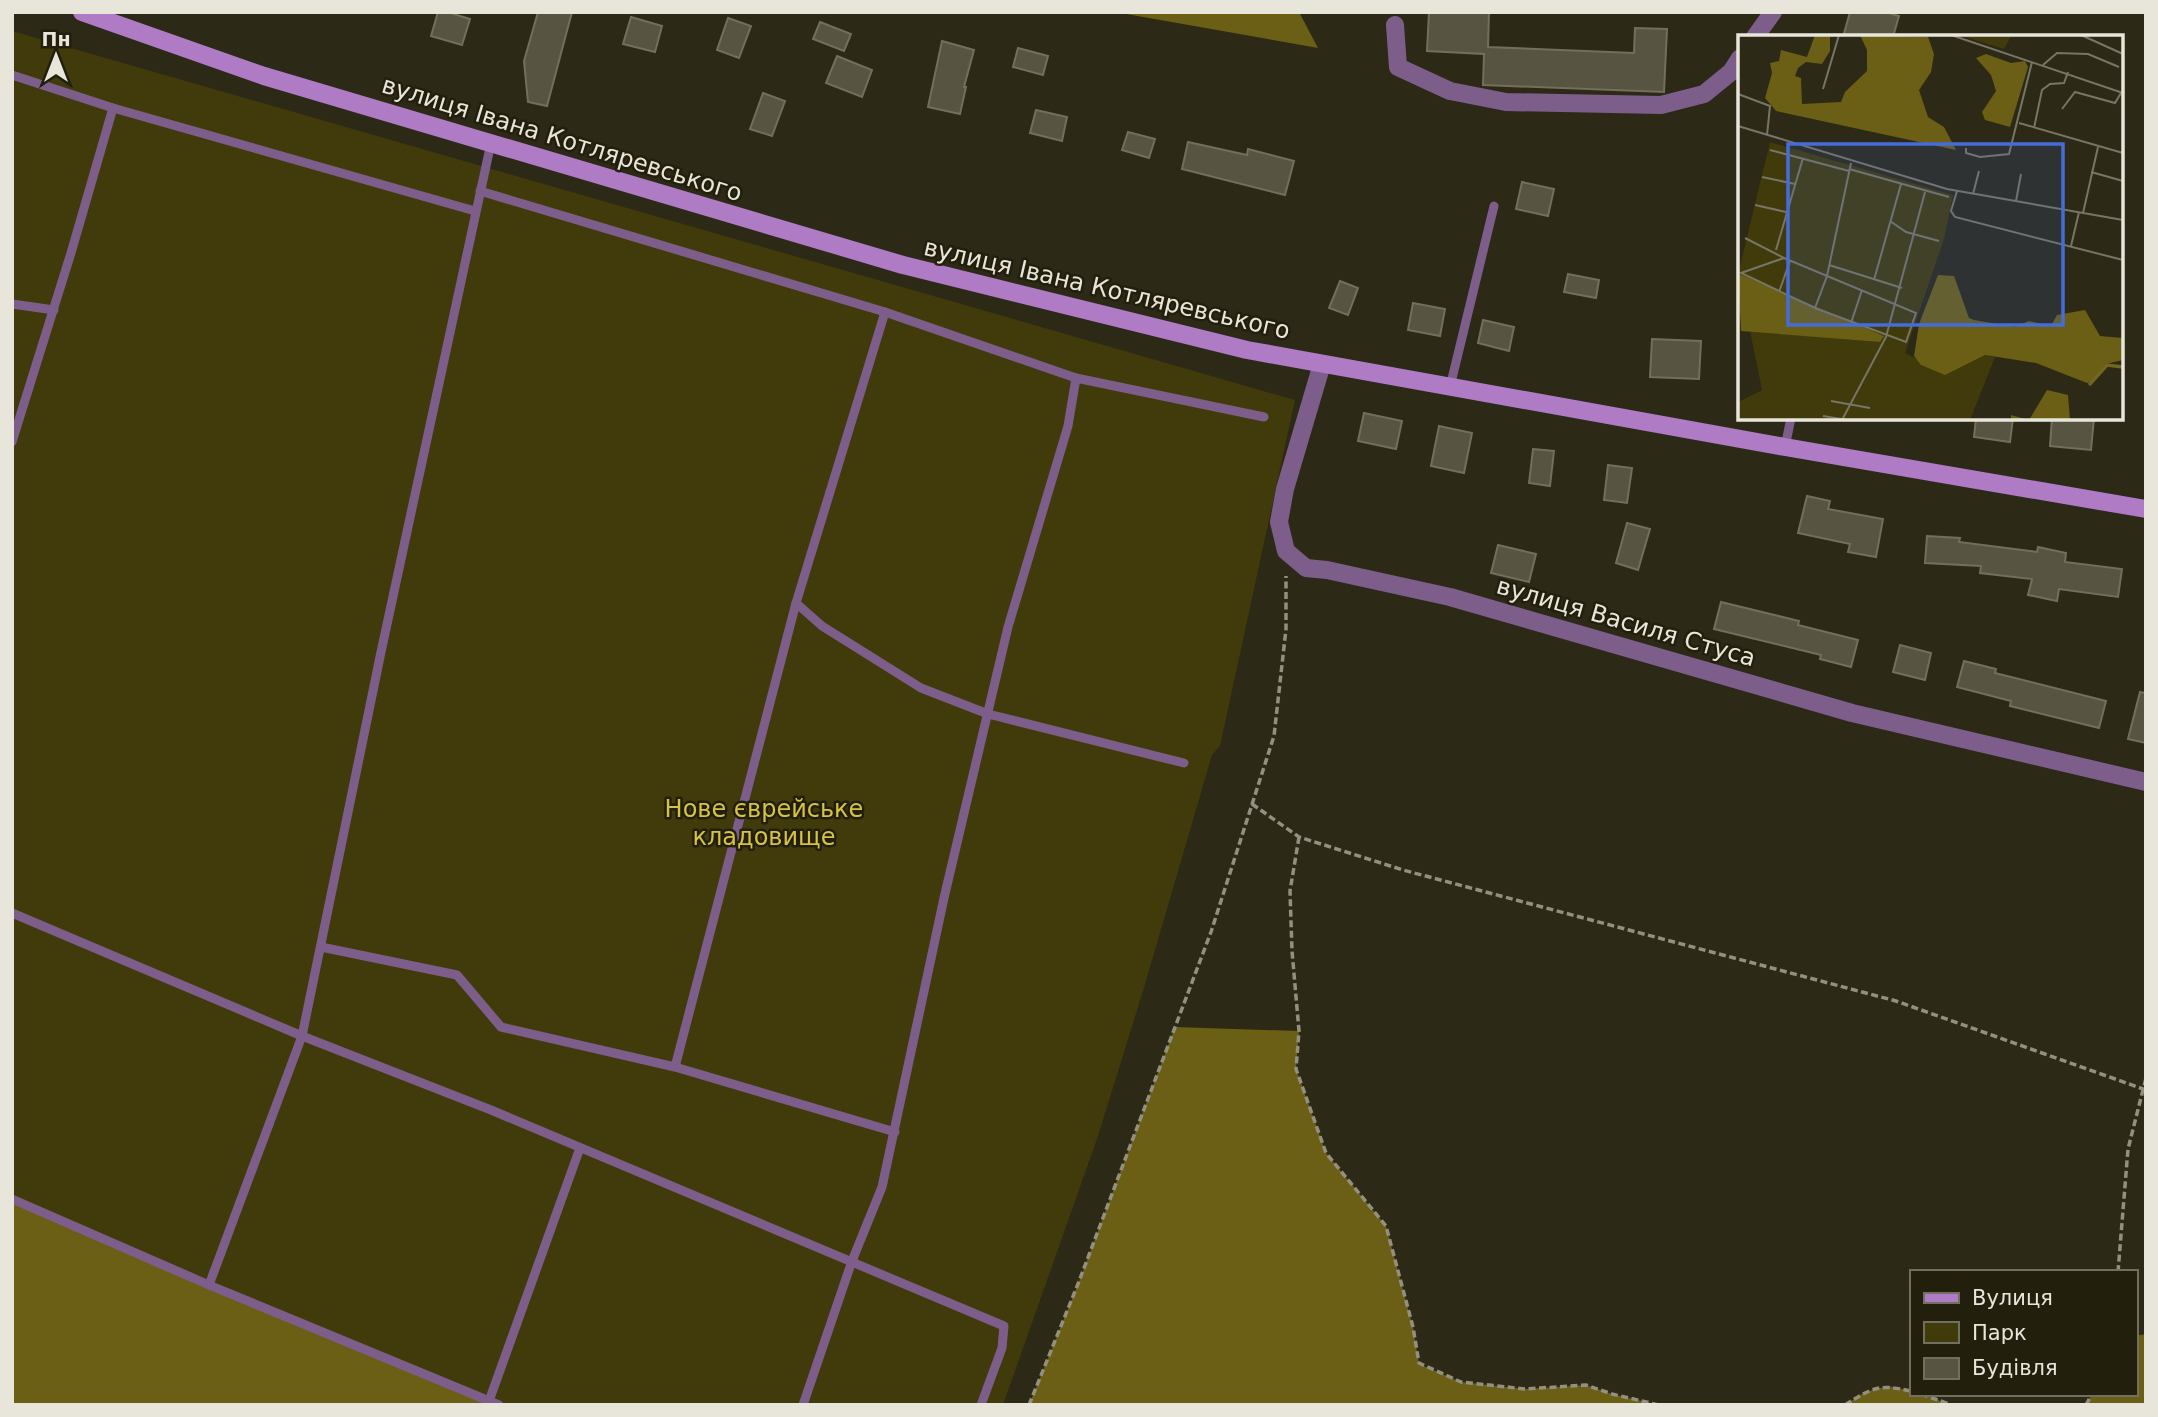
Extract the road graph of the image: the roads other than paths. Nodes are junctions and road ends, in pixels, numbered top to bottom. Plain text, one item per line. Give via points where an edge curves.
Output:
1 (82, 12) edge
2 (1773, 12) edge
3 (1395, 25) dead end
4 (1756, 35) edge
5 (1738, 61) edge
6 (12, 75) edge
7 (113, 108) junction
8 (491, 143) junction
9 (480, 191) junction
10 (1494, 206) dead end
11 (475, 211) junction
12 (12, 304) edge
13 (54, 310) junction
14 (886, 312) junction
15 (1322, 364) junction
16 (1076, 378) junction
17 (1450, 387) junction
18 (1264, 417) dead end
19 (1791, 420) edge
20 (12, 442) edge
21 (1785, 447) junction
22 (2146, 509) edge
23 (796, 603) junction
24 (988, 714) junction
25 (1184, 763) dead end
26 (2146, 782) edge
27 (13, 915) edge
28 (321, 947) junction
29 (303, 1036) junction
30 (675, 1067) junction
31 (895, 1132) junction
32 (580, 1148) junction
33 (12, 1199) edge
34 (852, 1261) junction
35 (209, 1285) junction
36 (489, 1401) junction
37 (499, 1405) edge
38 (803, 1405) edge
39 (981, 1405) edge

1 - 8 street, вулиця Івана Котляревського via 264,76
2 - 4 street
3 - 5 street via 1398,67 1450,91 1506,102 1661,105 1704,94
6 - 7 lane
7 - 11 lane
7 - 13 lane
8 - 9 lane
8 - 15 street, вулиця Івана Котляревського via 903,265 1247,350
9 - 11 lane
9 - 14 lane
10 - 17 lane
11 - 28 lane
12 - 13 lane
13 - 20 lane
14 - 16 lane
14 - 23 lane
15 - 17 street, вулиця Івана Котляревського
15 - 26 street, вулиця Василя Стуса via 1279,522 1286,551 1306,568 1450,597 1852,713
16 - 18 lane
16 - 24 lane via 1068,426 1008,627
17 - 21 street, вулиця Івана Котляревського
19 - 21 lane
21 - 22 street, вулиця Івана Котляревського
23 - 24 lane via 822,626 921,688
23 - 30 lane
24 - 25 lane
24 - 31 lane
27 - 29 lane
28 - 29 lane
28 - 30 lane via 457,975 500,1027
29 - 32 lane
29 - 35 lane
30 - 31 lane
31 - 34 lane via 882,1187
32 - 34 lane
32 - 36 lane
33 - 35 lane
34 - 38 lane
34 - 39 lane via 1004,1326 1002,1348
35 - 36 lane
36 - 37 lane

